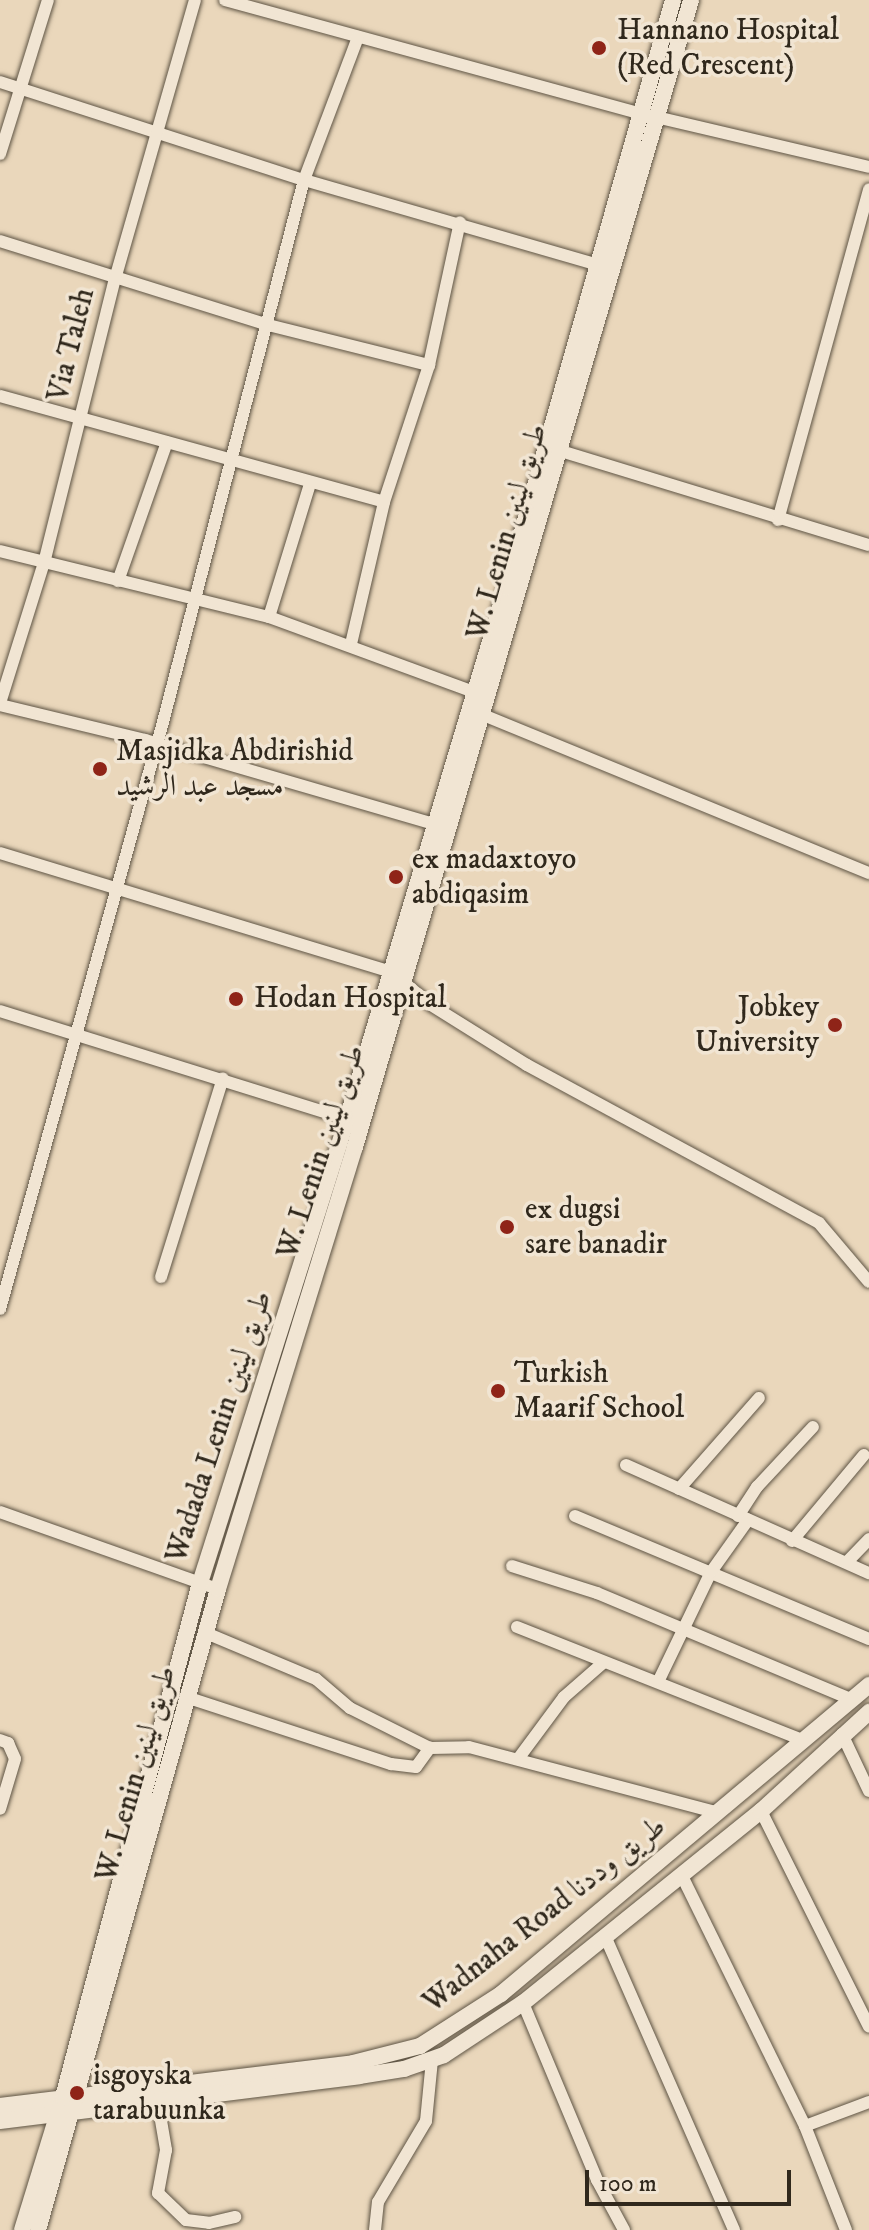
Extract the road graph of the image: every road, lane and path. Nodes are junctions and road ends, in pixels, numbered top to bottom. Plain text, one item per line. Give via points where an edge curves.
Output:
1 (48, 0) edge
2 (195, 0) edge
3 (225, 0) edge
4 (673, 0) edge
5 (691, 0) edge
6 (358, 37) junction
7 (0, 82) edge
8 (23, 89) junction
9 (648, 115) junction
10 (159, 133) junction
11 (0, 154) edge
12 (869, 167) edge
13 (304, 180) junction
14 (869, 189) edge
15 (460, 222) junction
16 (0, 241) edge
17 (607, 267) junction
18 (115, 279) junction
19 (268, 325) junction
20 (429, 365) junction
21 (0, 396) edge
22 (80, 418) junction
23 (167, 442) junction
24 (555, 449) junction
25 (231, 461) junction
26 (310, 484) junction
27 (384, 502) junction
28 (778, 520) junction
29 (869, 545) edge
30 (0, 551) edge
31 (44, 563) junction
32 (118, 581) junction
33 (193, 597) junction
34 (269, 617) junction
35 (351, 644) junction
36 (482, 695) junction
37 (0, 704) edge
38 (476, 712) junction
39 (156, 746) junction
40 (439, 826) junction
41 (0, 853) edge
42 (869, 873) edge
43 (118, 886) junction
44 (398, 976) junction
45 (0, 1011) edge
46 (76, 1034) junction
47 (223, 1078) junction
48 (347, 1119) junction
49 (161, 1277) dead end
50 (869, 1282) edge
51 (0, 1309) edge
52 (759, 1398) dead end
53 (813, 1427) dead end
54 (864, 1455) dead end
55 (626, 1465) dead end
56 (679, 1489) junction
57 (0, 1512) edge
58 (575, 1516) dead end
59 (743, 1518) junction
60 (869, 1539) edge
61 (792, 1541) junction
62 (847, 1562) junction
63 (512, 1566) dead end
64 (711, 1572) junction
65 (869, 1573) edge
66 (200, 1583) junction
67 (218, 1589) junction
68 (517, 1627) dead end
69 (686, 1628) junction
70 (206, 1633) junction
71 (869, 1639) edge
72 (603, 1663) junction
73 (658, 1682) junction
74 (869, 1685) edge
75 (189, 1698) junction
76 (851, 1699) junction
77 (869, 1712) edge
78 (842, 1734) junction
79 (0, 1740) edge
80 (802, 1740) junction
81 (430, 1748) junction
82 (518, 1759) junction
83 (869, 1791) edge
84 (0, 1809) edge
85 (761, 1811) junction
86 (718, 1813) junction
87 (681, 1874) junction
88 (112, 1934) junction
89 (605, 1936) junction
90 (523, 2003) junction
91 (869, 2027) edge
92 (432, 2060) junction
93 (869, 2102) edge
94 (158, 2103) junction
95 (68, 2104) junction
96 (0, 2106) edge
97 (0, 2121) edge
98 (805, 2126) junction
99 (235, 2217) dead end
100 (22, 2230) edge
101 (38, 2230) edge
102 (375, 2230) edge
103 (624, 2230) edge
104 (734, 2230) edge
105 (846, 2230) edge

1 - 8 street
2 - 10 street, Via Taleh
3 - 6 street
4 - 9 main road, Wadada Lenin طريق لينين
5 - 9 main road
6 - 9 street
6 - 13 street
7 - 8 street
8 - 10 street
8 - 11 street
9 - 12 street
9 - 17 main road, Wadada Lenin طريق لينين
10 - 13 street
10 - 18 street, Via Taleh
13 - 15 street
13 - 19 street
14 - 28 street
15 - 17 street
15 - 20 street
16 - 18 street
17 - 24 main road, Wadada Lenin طريق لينين
18 - 19 street
18 - 22 street, Via Taleh
19 - 20 street
19 - 25 street
20 - 27 street
21 - 22 street
22 - 23 street
22 - 31 street, Via Taleh
23 - 25 street
23 - 32 street
24 - 28 street
24 - 36 main road, Wadada Lenin طريق لينين
25 - 26 street
25 - 33 street
26 - 27 street
26 - 34 street
27 - 35 street
28 - 29 street
30 - 31 street
31 - 32 street
31 - 37 street, Via Taleh
32 - 33 street
33 - 34 street
33 - 39 street
34 - 35 street
35 - 36 street
36 - 38 main road, Wadada Lenin طريق لينين
37 - 39 street
38 - 40 main road, Wadada Lenin طريق لينين
38 - 42 street
39 - 40 street
39 - 43 street
40 - 44 main road, Wadada Lenin طريق لينين
41 - 43 street
43 - 44 street
43 - 46 street
44 - 48 main road, Wadada Lenin طريق لينين
44 - 50 street via 431,1005 527,1065 819,1223
44 - 67 main road, W. Lenin طريق لينين
45 - 46 street
46 - 47 street
46 - 51 street
47 - 48 street
47 - 49 street
48 - 66 main road, Wadada Lenin طريق لينين
52 - 56 street
53 - 59 street via 757,1487
54 - 61 street
55 - 56 street
56 - 59 street
57 - 66 street
58 - 64 street
59 - 61 street
59 - 64 street
60 - 62 street
61 - 62 street
62 - 65 street
63 - 69 street
64 - 69 street
64 - 71 street
66 - 67 street
66 - 88 main road, Wadada Lenin طريق لينين
67 - 70 main road, W. Lenin طريق لينين
68 - 72 street
69 - 73 street
69 - 76 street
70 - 75 main road, W. Lenin طريق لينين
70 - 81 street via 316,1679 350,1708
72 - 73 street
72 - 82 street via 564,1697
73 - 80 street
74 - 76 main road, Wadnaha Road طريق وددنا
75 - 81 street via 391,1764 416,1767
75 - 88 main road, W. Lenin طريق لينين
76 - 80 main road, Wadnaha Road طريق وددنا
77 - 78 main road, Wadnaha Road طريق وددنا
78 - 83 street
78 - 85 main road, Wadnaha Road طريق وددنا
79 - 84 street via 8,1743 15,1759
80 - 86 main road, Wadnaha Road طريق وددنا
81 - 82 street via 469,1747
82 - 86 street
85 - 87 main road, Wadnaha Road طريق وددنا
85 - 91 street
86 - 95 main road, Wadnaha Road طريق وددنا via 501,1994 420,2046 353,2063
87 - 89 main road, Wadnaha Road طريق وددنا
87 - 98 street
88 - 95 main road, Wadada Lenin طريق لينين
89 - 90 main road, Wadnaha Road طريق وددنا
89 - 104 street
90 - 92 main road, Wadnaha Road طريق وددنا via 464,2045
90 - 103 street via 597,2180
92 - 94 main road, Wadnaha Road طريق وددنا via 389,2071
92 - 102 street via 426,2121 378,2202
93 - 98 street
94 - 95 main road, Wadnaha Road طريق وددنا
94 - 99 street via 166,2150 158,2193 186,2220 209,2223
95 - 96 main road
95 - 97 main road
95 - 100 main road, Wadada Lenin طريق لينين
95 - 101 main road
98 - 105 street

